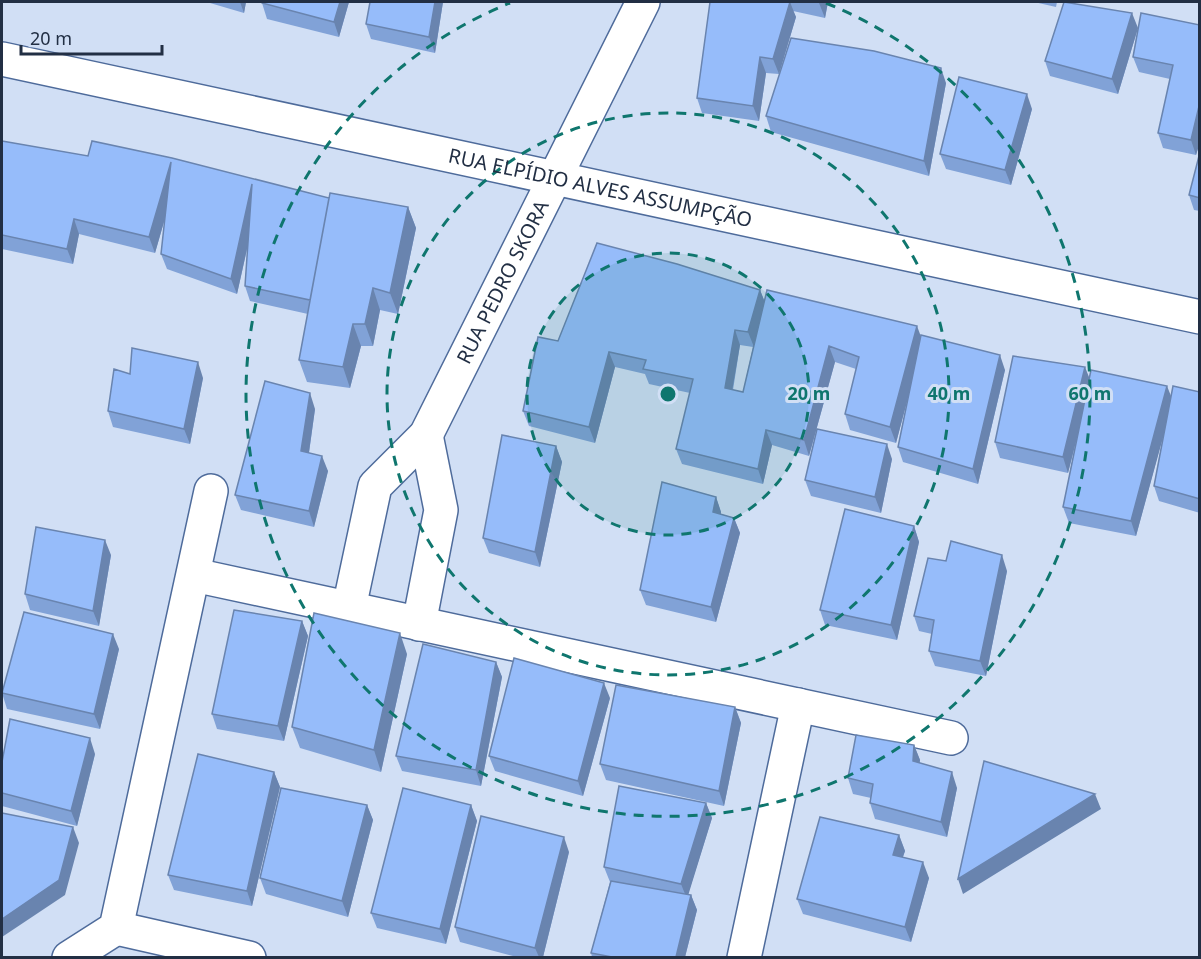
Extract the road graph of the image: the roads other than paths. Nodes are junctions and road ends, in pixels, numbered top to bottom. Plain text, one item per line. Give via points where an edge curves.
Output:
1 (643, 2) edge
2 (2, 59) edge
3 (555, 178) junction
4 (1200, 317) edge
5 (426, 435) junction
6 (211, 491) dead end
7 (194, 575) junction
8 (349, 608) junction
9 (419, 624) junction
10 (798, 705) junction
11 (951, 738) dead end
12 (116, 928) junction
13 (69, 957) edge
14 (249, 957) edge
15 (744, 957) edge

1 - 3 street, RUA PEDRO SKORA
2 - 3 street, RUA ELPÍDIO ALVES ASSUMPÇÃO
3 - 4 street, RUA ELPÍDIO ALVES ASSUMPÇÃO
3 - 5 street, RUA PEDRO SKORA
5 - 8 street, RUA PEDRO SKORA via 375,486
5 - 9 street via 441,510
6 - 7 street
7 - 8 street
7 - 12 street
8 - 9 street
9 - 10 street
10 - 11 street
10 - 15 street
12 - 13 street
12 - 14 street

